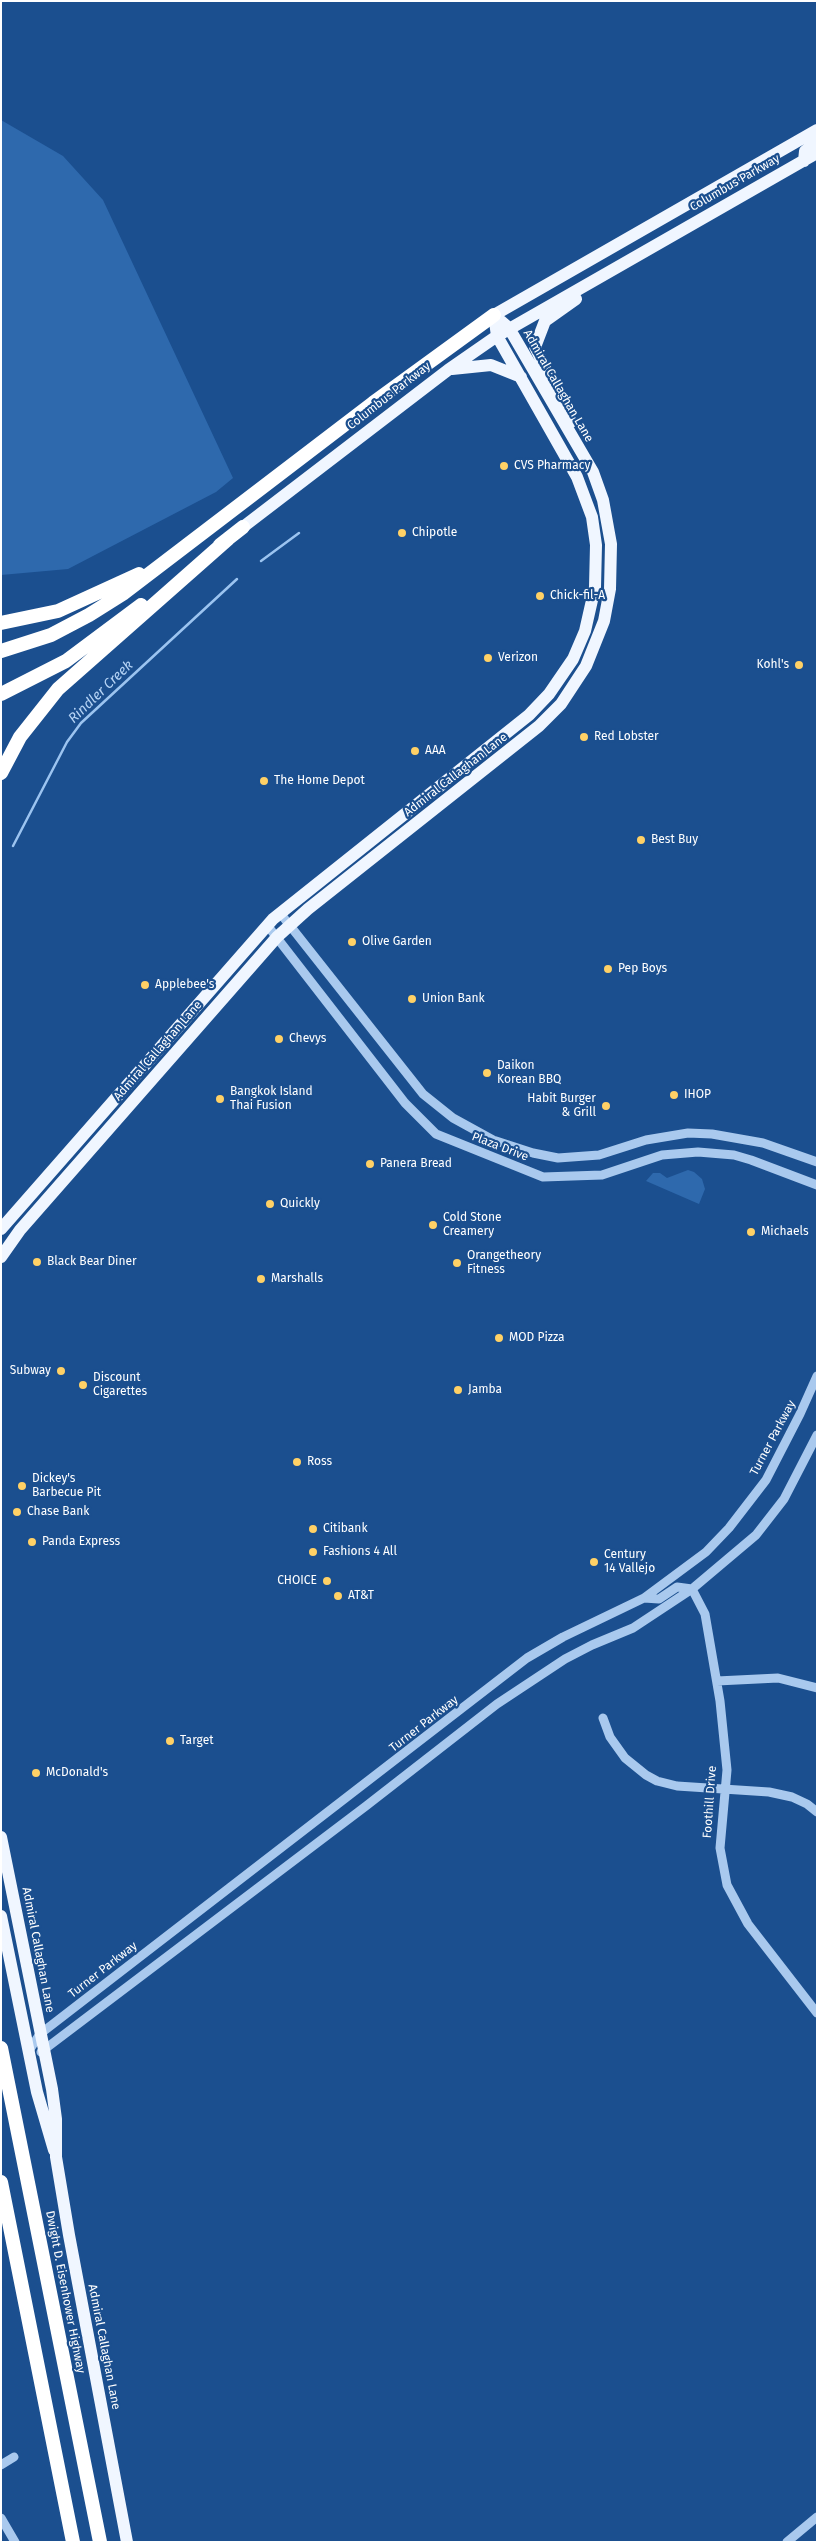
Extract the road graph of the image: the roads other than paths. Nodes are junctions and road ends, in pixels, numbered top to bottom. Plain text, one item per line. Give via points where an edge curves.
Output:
1 (817, 130) edge
2 (817, 142) edge
3 (817, 153) edge
4 (804, 161) junction
5 (644, 252) junction
6 (494, 315) junction
7 (509, 328) junction
8 (497, 336) junction
9 (448, 370) junction
10 (521, 377) junction
11 (588, 463) junction
12 (243, 527) joint
13 (228, 539) junction
14 (165, 562) junction
15 (1, 623) edge
16 (5, 650) edge
17 (1, 694) edge
18 (1, 773) edge
19 (280, 913) junction
20 (267, 925) junction
21 (290, 925) junction
22 (277, 937) junction
23 (817, 1162) edge
24 (817, 1185) edge
25 (1, 1229) edge
26 (1, 1257) edge
27 (817, 1376) edge
28 (817, 1435) edge
29 (692, 1589) junction
30 (644, 1598) junction
31 (718, 1681) junction
32 (817, 1688) edge
33 (603, 1718) dead end
34 (726, 1788) junction
35 (817, 1812) edge
36 (1, 1837) edge
37 (1, 1916) edge
38 (817, 2013) edge
39 (40, 2034) junction
40 (1, 2048) edge
41 (44, 2051) junction
42 (28, 2052) junction
43 (56, 2157) junction
44 (1, 2182) edge
45 (14, 2457) dead end
46 (1, 2465) edge
47 (817, 2517) edge
48 (1, 2518) edge
49 (15, 2542) edge
50 (73, 2542) edge
51 (100, 2542) edge
52 (127, 2542) edge
53 (787, 2542) edge

1 - 6 main road, Columbus Parkway
2 - 4 main road via 805,151
3 - 4 main road, Columbus Parkway
4 - 5 main road, Columbus Parkway
5 - 7 main road, Columbus Parkway
5 - 11 main road via 546,320 537,337 537,356 561,397
6 - 7 main road, Admiral Callaghan Lane
6 - 8 main road, Admiral Callaghan Lane
6 - 14 highway, Columbus Parkway
7 - 8 main road, Columbus Parkway
7 - 11 main road, Admiral Callaghan Lane
8 - 9 main road, Columbus Parkway
8 - 10 main road, Admiral Callaghan Lane
9 - 10 main road via 491,364
9 - 12 main road, Columbus Parkway
10 - 19 main road, Admiral Callaghan Lane via 577,477 592,517 596,545 595,588 579,646 558,683 529,715
11 - 21 main road, Admiral Callaghan Lane via 607,514 612,544 612,575 604,621 580,678 561,704 534,731
12 - 13 highway, Columbus Parkway
13 - 17 highway, Columbus Parkway via 83,650 48,672
13 - 18 highway via 58,689 20,737
14 - 15 highway via 58,611
14 - 16 highway, Columbus Parkway via 90,615 51,635
19 - 20 main road, Admiral Callaghan Lane
19 - 21 street, Plaza Drive
20 - 22 street, Plaza Drive
20 - 25 main road, Admiral Callaghan Lane
21 - 22 main road, Admiral Callaghan Lane
21 - 23 street, Plaza Drive via 423,1094 453,1118 493,1140 558,1158 599,1155 646,1140 688,1133 712,1134 763,1143
22 - 24 street, Plaza Drive via 399,1096 436,1134 543,1177 602,1175 662,1155 698,1152 734,1155
22 - 26 main road, Admiral Callaghan Lane via 26,1223
27 - 30 street, Turner Parkway via 766,1480 729,1528 683,1571
28 - 29 street via 784,1499 756,1535
29 - 30 street via 677,1587 659,1599
29 - 31 street, Foothill Drive via 707,1620
29 - 41 street via 633,1628 565,1659 496,1704
30 - 39 street, Turner Parkway via 527,1658
31 - 32 street via 778,1678
31 - 34 street, Foothill Drive
33 - 34 street via 610,1737 624,1758 646,1776 677,1786
34 - 35 street via 792,1797
34 - 38 street, Foothill Drive via 720,1848 727,1885 748,1924
36 - 39 main road, Admiral Callaghan Lane
37 - 42 main road, Admiral Callaghan Lane
39 - 41 main road, Admiral Callaghan Lane
39 - 42 street, Turner Parkway
40 - 51 highway, Dwight D. Eisenhower Highway
41 - 42 street
41 - 43 main road, Admiral Callaghan Lane via 54,2104
42 - 43 main road, Admiral Callaghan Lane via 44,2124
43 - 52 main road, Admiral Callaghan Lane
44 - 50 highway
45 - 46 street
47 - 53 street
48 - 49 street

